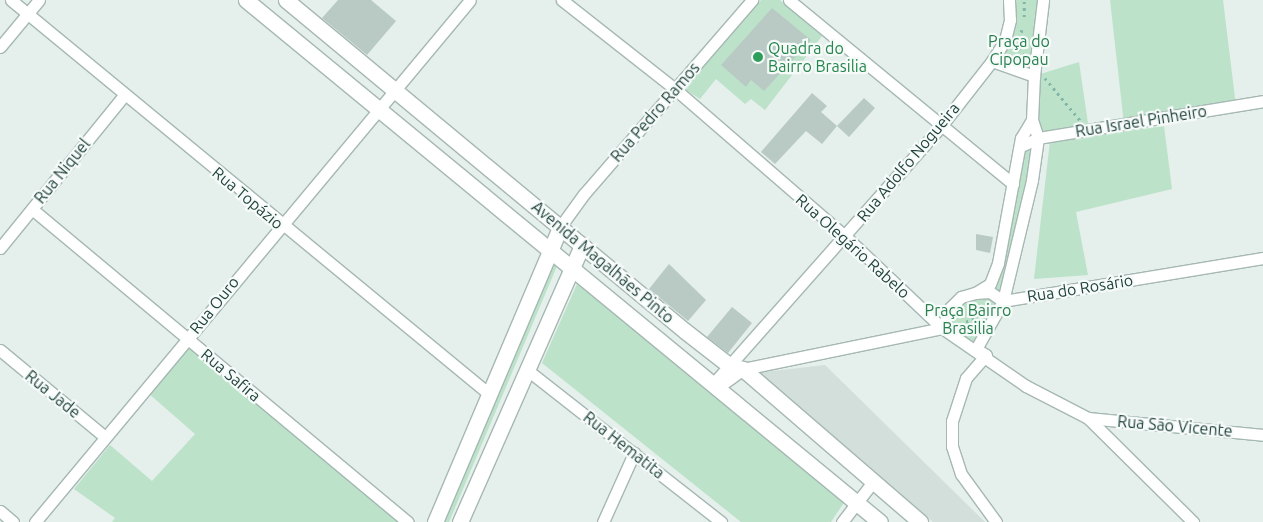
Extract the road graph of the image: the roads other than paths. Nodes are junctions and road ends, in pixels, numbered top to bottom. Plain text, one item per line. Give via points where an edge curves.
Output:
1 (11, 0) edge
2 (38, 0) edge
3 (246, 0) edge
4 (286, 0) edge
5 (470, 0) edge
6 (562, 0) edge
7 (752, 0) edge
8 (790, 0) edge
9 (1009, 0) edge
10 (1043, 0) edge
11 (27, 14) junction
12 (0, 47) edge
13 (992, 61) junction
14 (1035, 75) junction
15 (675, 89) junction
16 (395, 90) junction
17 (125, 94) junction
18 (1263, 102) edge
19 (379, 109) junction
20 (1032, 120) junction
21 (941, 126) junction
22 (1038, 138) junction
23 (462, 145) junction
24 (1021, 146) junction
25 (445, 164) junction
26 (1013, 184) junction
27 (32, 209) junction
28 (280, 224) junction
29 (560, 227) junction
30 (845, 236) junction
31 (582, 244) junction
32 (0, 248) edge
33 (550, 250) junction
34 (1263, 258) edge
35 (570, 266) junction
36 (1003, 295) junction
37 (975, 297) junction
38 (942, 328) junction
39 (186, 338) junction
40 (0, 350) edge
41 (986, 355) junction
42 (736, 367) junction
43 (526, 369) junction
44 (715, 386) junction
45 (488, 393) junction
46 (1088, 418) junction
47 (1263, 435) edge
48 (106, 437) junction
49 (634, 453) junction
50 (872, 483) junction
51 (856, 502) junction
52 (0, 511) edge
53 (13, 522) edge
54 (35, 522) edge
55 (408, 522) edge
56 (435, 522) edge
57 (460, 522) edge
58 (603, 522) edge
59 (721, 522) edge
60 (842, 522) edge
61 (880, 522) edge
62 (920, 522) edge
63 (996, 522) edge
64 (1194, 522) edge

1 - 11 street, Rua Topázio
2 - 11 street
3 - 19 main road, Avenida Magalhães Pinto
4 - 16 main road, Avenida Magalhães Pinto
5 - 16 street, Rua Ouro
6 - 15 street, Rua Olegário Rabelo
7 - 15 street, Rua Pedro Ramos
8 - 21 street
9 - 13 street, Rua Adolfo Nogueira via 1006,40
10 - 14 street
11 - 12 street
11 - 17 street, Rua Topázio
13 - 14 street
13 - 21 street, Rua Adolfo Nogueira
14 - 20 street
15 - 29 street, Rua Pedro Ramos
15 - 30 street, Rua Olegário Rabelo
16 - 19 street, Rua Ouro
16 - 23 main road, Avenida Magalhães Pinto
17 - 27 street, Rua Niquel
17 - 28 street, Rua Topázio
18 - 22 street, Rua Israel Pinheiro
19 - 25 main road, Avenida Magalhães Pinto
19 - 28 street, Rua Ouro
20 - 22 street
20 - 24 street via 1020,138
21 - 26 street
21 - 30 street, Rua Adolfo Nogueira
22 - 24 street, Rua Israel Pinheiro
22 - 36 street via 1026,210
23 - 25 main road
23 - 29 main road, Avenida Magalhães Pinto
24 - 26 street
25 - 33 main road, Avenida Magalhães Pinto
26 - 37 street via 993,277
27 - 32 street, Rua Niquel
27 - 39 street, Rua Safira
28 - 39 street, Rua Ouro
28 - 45 street, Rua Topázio
29 - 31 main road, Avenida Magalhães Pinto
29 - 33 main road
30 - 38 street, Rua Olegário Rabelo
30 - 42 street, Rua Adolfo Nogueira
31 - 35 main road
31 - 42 main road, Avenida Magalhães Pinto
33 - 35 main road, Avenida Magalhães Pinto
33 - 45 main road
34 - 36 street, Rua do Rosário
35 - 43 main road
35 - 44 main road, Avenida Magalhães Pinto
36 - 37 street via 990,292
36 - 41 street via 976,349
37 - 38 street via 961,297 950,308
38 - 41 street, Rua Olegário Rabelo
38 - 42 street
39 - 48 street, Rua Ouro
39 - 55 street, Rua Safira
40 - 48 street, Rua Jade
41 - 46 street, Rua Olegário Rabelo via 1026,386
41 - 63 street via 966,378 958,397 952,421 952,446 962,474
42 - 44 street
42 - 50 main road, Avenida Magalhães Pinto
43 - 49 street, Rua Hematita
43 - 57 main road
44 - 51 main road, Avenida Magalhães Pinto
45 - 56 main road
46 - 47 street, Rua São Vicente
46 - 64 street, Rua Olegário Rabelo
48 - 54 street, Rua Ouro
49 - 58 street
49 - 59 street, Rua Hematita
50 - 51 street
50 - 62 main road, Avenida Magalhães Pinto
51 - 60 street
51 - 61 main road, Avenida Magalhães Pinto
52 - 53 street

